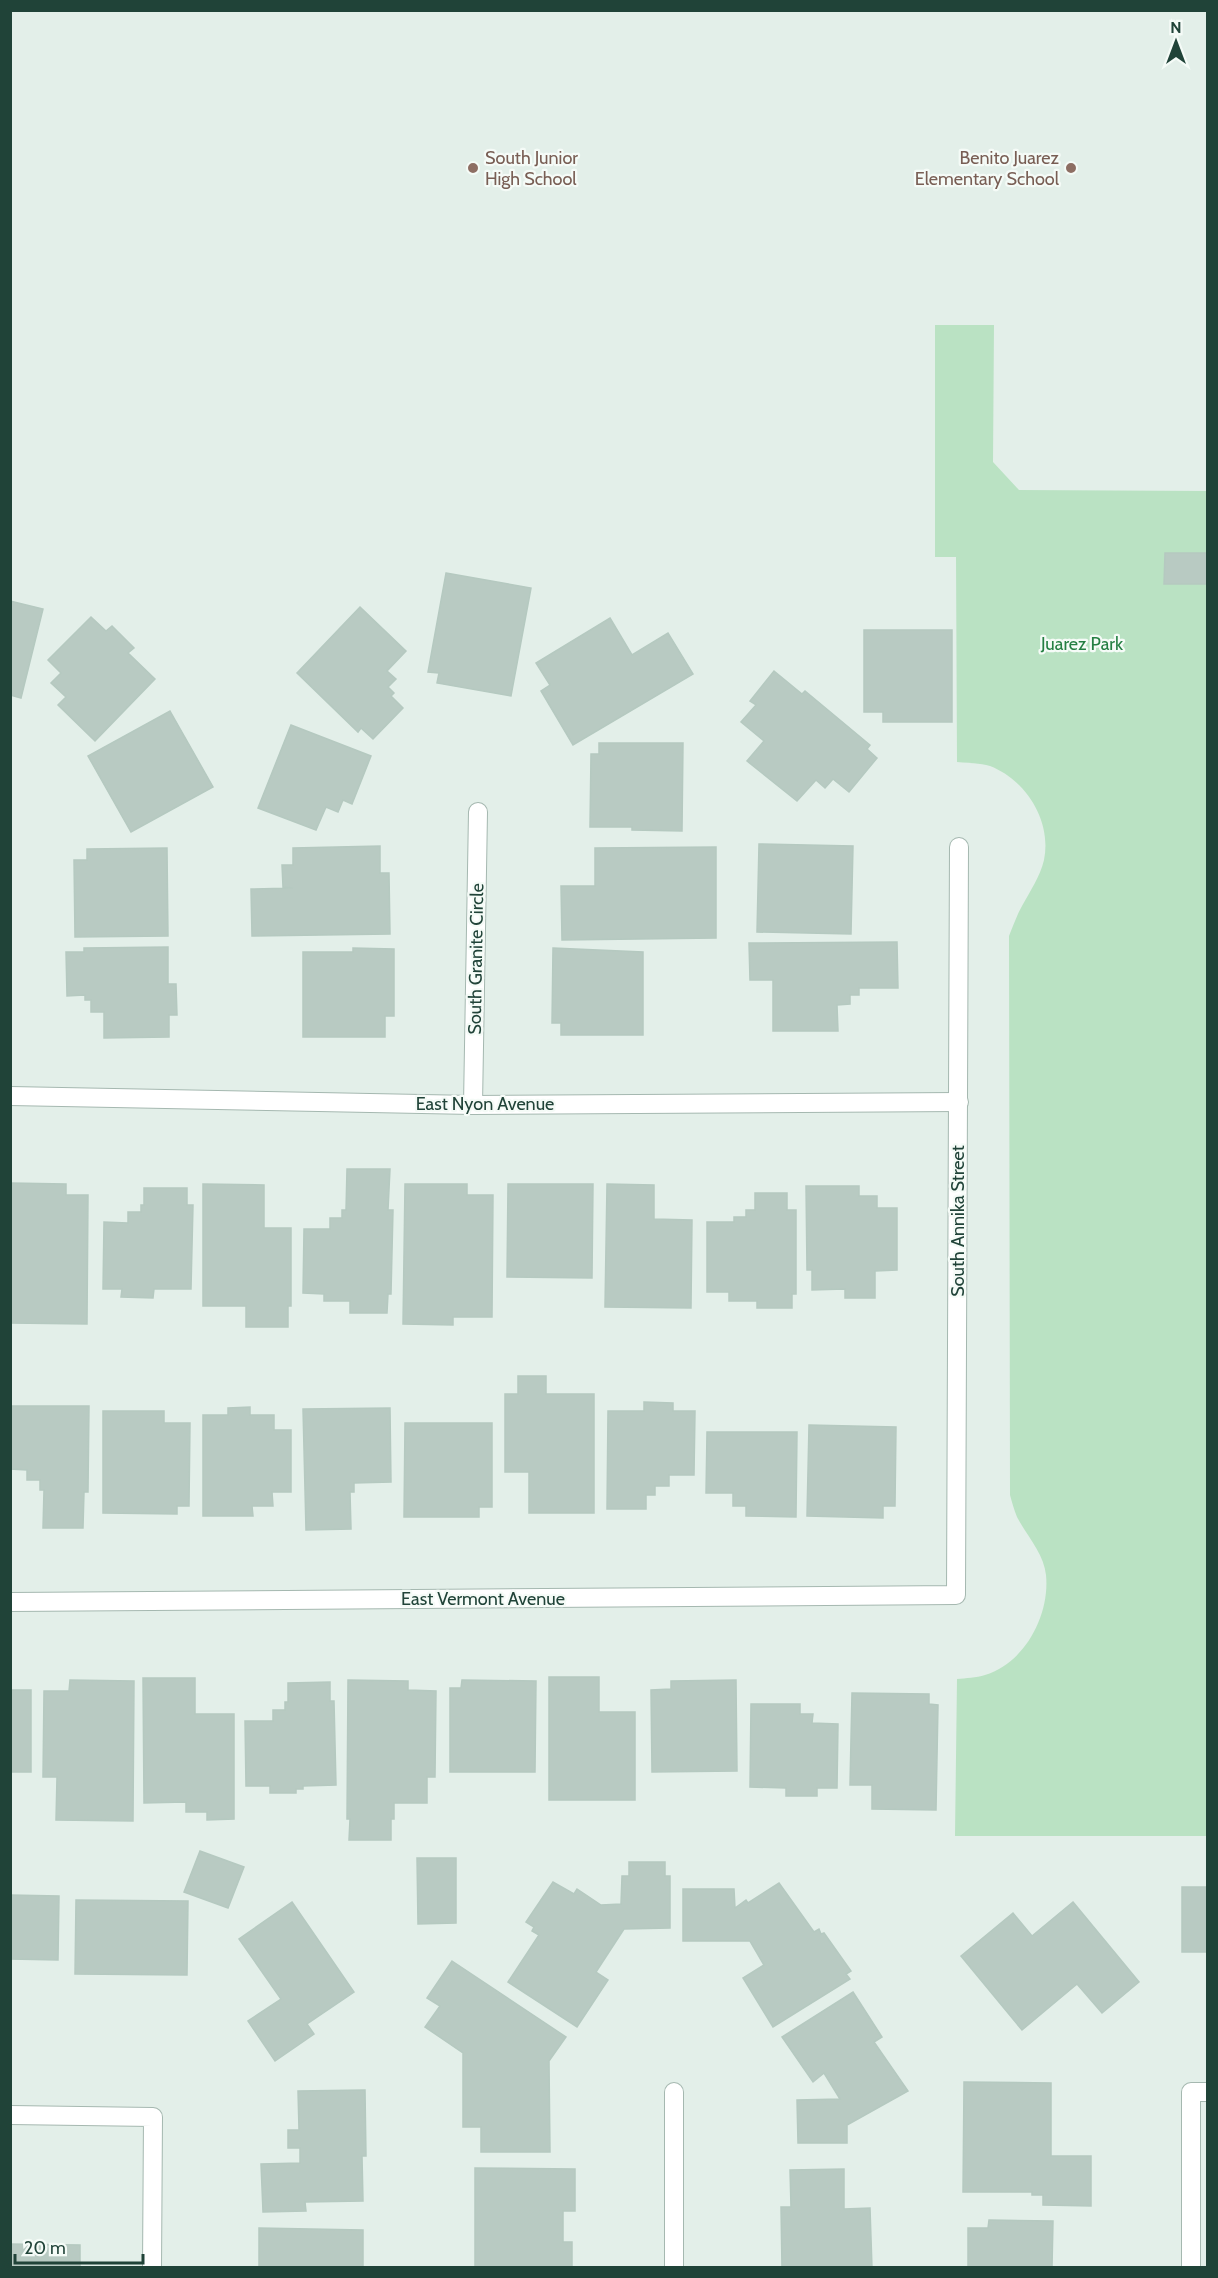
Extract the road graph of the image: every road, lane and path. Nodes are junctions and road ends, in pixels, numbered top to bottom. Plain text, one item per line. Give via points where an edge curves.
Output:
1 (478, 812) dead end
2 (959, 846) dead end
3 (10, 1096) edge
4 (959, 1102) junction
5 (473, 1105) junction
6 (956, 1595) joint
7 (10, 1602) edge
8 (674, 2092) dead end
9 (1199, 2092) edge
10 (10, 2115) edge
11 (152, 2268) edge
12 (674, 2268) edge
13 (1191, 2268) edge

1 - 5 street, South Granite Circle
2 - 4 street, South Annika Street
3 - 5 street, East Nyon Avenue
4 - 5 street, East Nyon Avenue
4 - 6 street, South Annika Street
6 - 7 street, East Vermont Avenue
8 - 12 street
9 - 13 street
10 - 11 street via 153,2117

